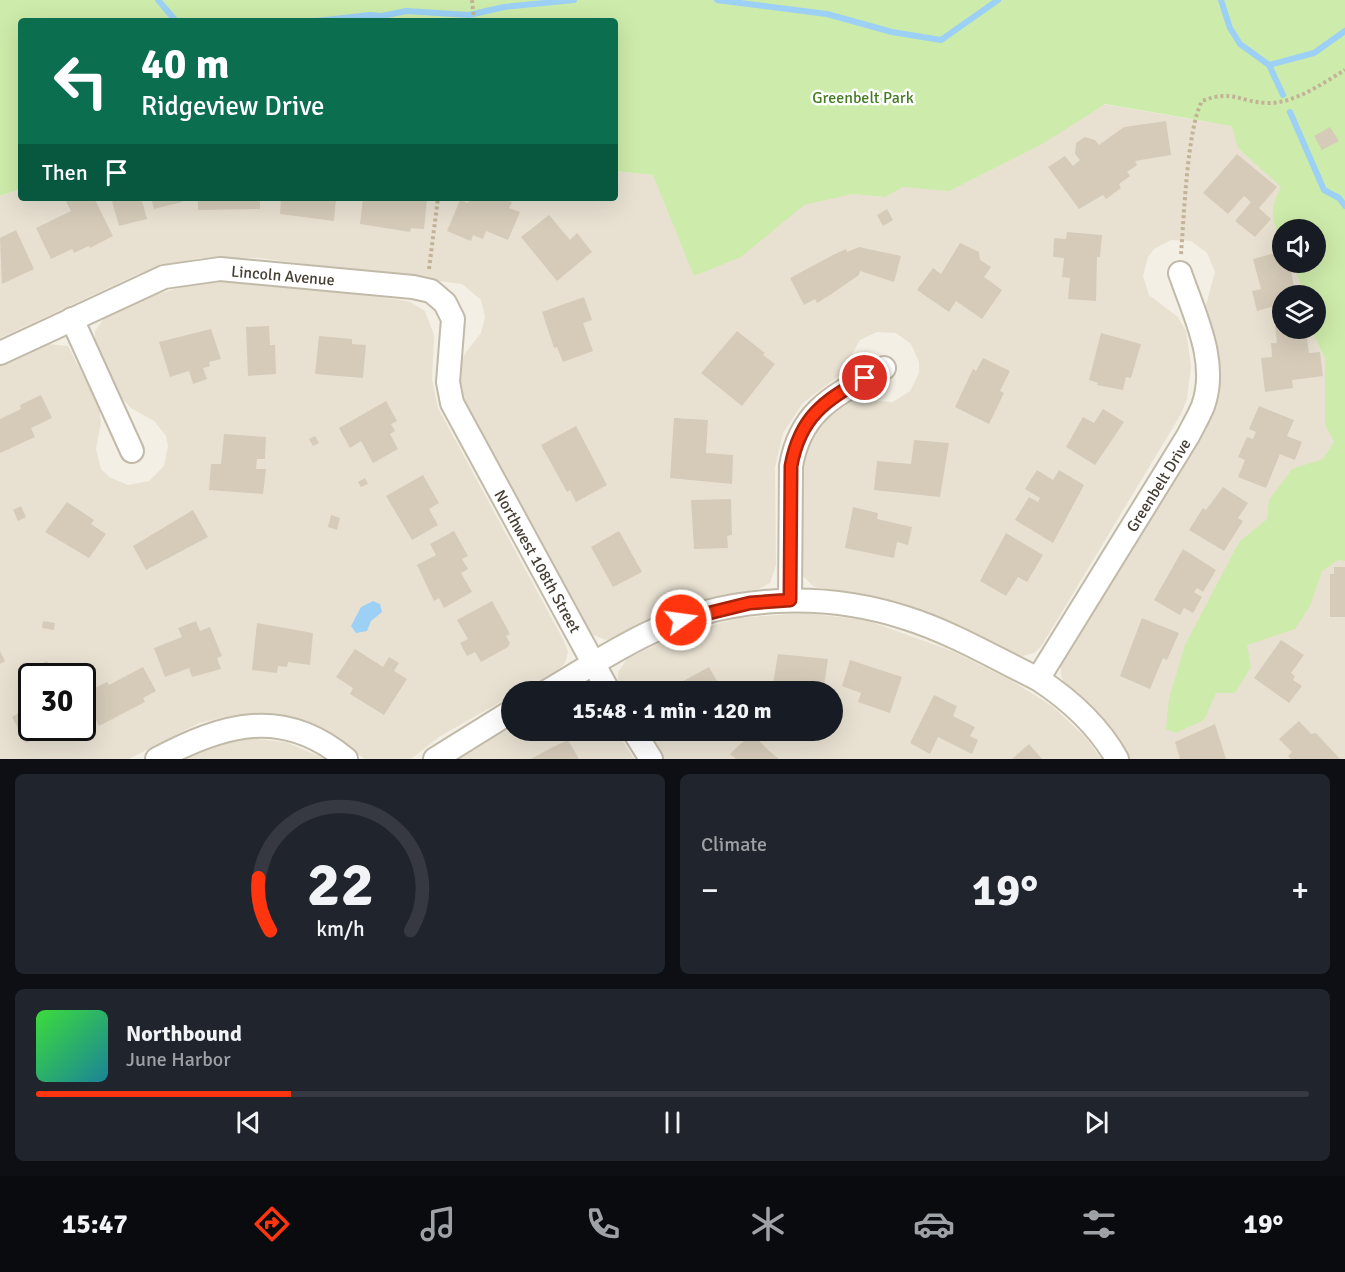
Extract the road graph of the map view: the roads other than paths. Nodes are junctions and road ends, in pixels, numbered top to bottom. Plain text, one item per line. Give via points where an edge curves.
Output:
1 (1180, 273) road end
2 (72, 319) junction
3 (0, 353) edge
4 (884, 368) dead end
5 (465, 431) joint
6 (132, 451) dead end
7 (790, 600) junction
8 (595, 664) junction
9 (1038, 679) junction
10 (565, 681) edge
11 (604, 681) edge
12 (501, 718) edge
13 (640, 741) edge
14 (157, 759) edge
15 (346, 759) edge
16 (435, 759) edge
17 (651, 759) edge
18 (1117, 759) edge

1 - 9 street, Greenbelt Drive via 1207,358 1203,404 1188,436
2 - 3 street, Lincoln Avenue
2 - 5 street, Lincoln Avenue via 164,277 220,269 426,290 445,303 453,319 448,382 452,404
2 - 6 street
4 - 7 street via 828,399 807,420 794,446
5 - 8 street, Northwest 108th Street
7 - 8 street via 750,603 681,620 648,633
7 - 9 street via 838,602 906,618
8 - 10 street
8 - 11 street, Northwest 108th Street
9 - 18 street via 1092,724
12 - 16 street
13 - 17 street
14 - 15 street via 214,732 243,726 288,729 330,745

